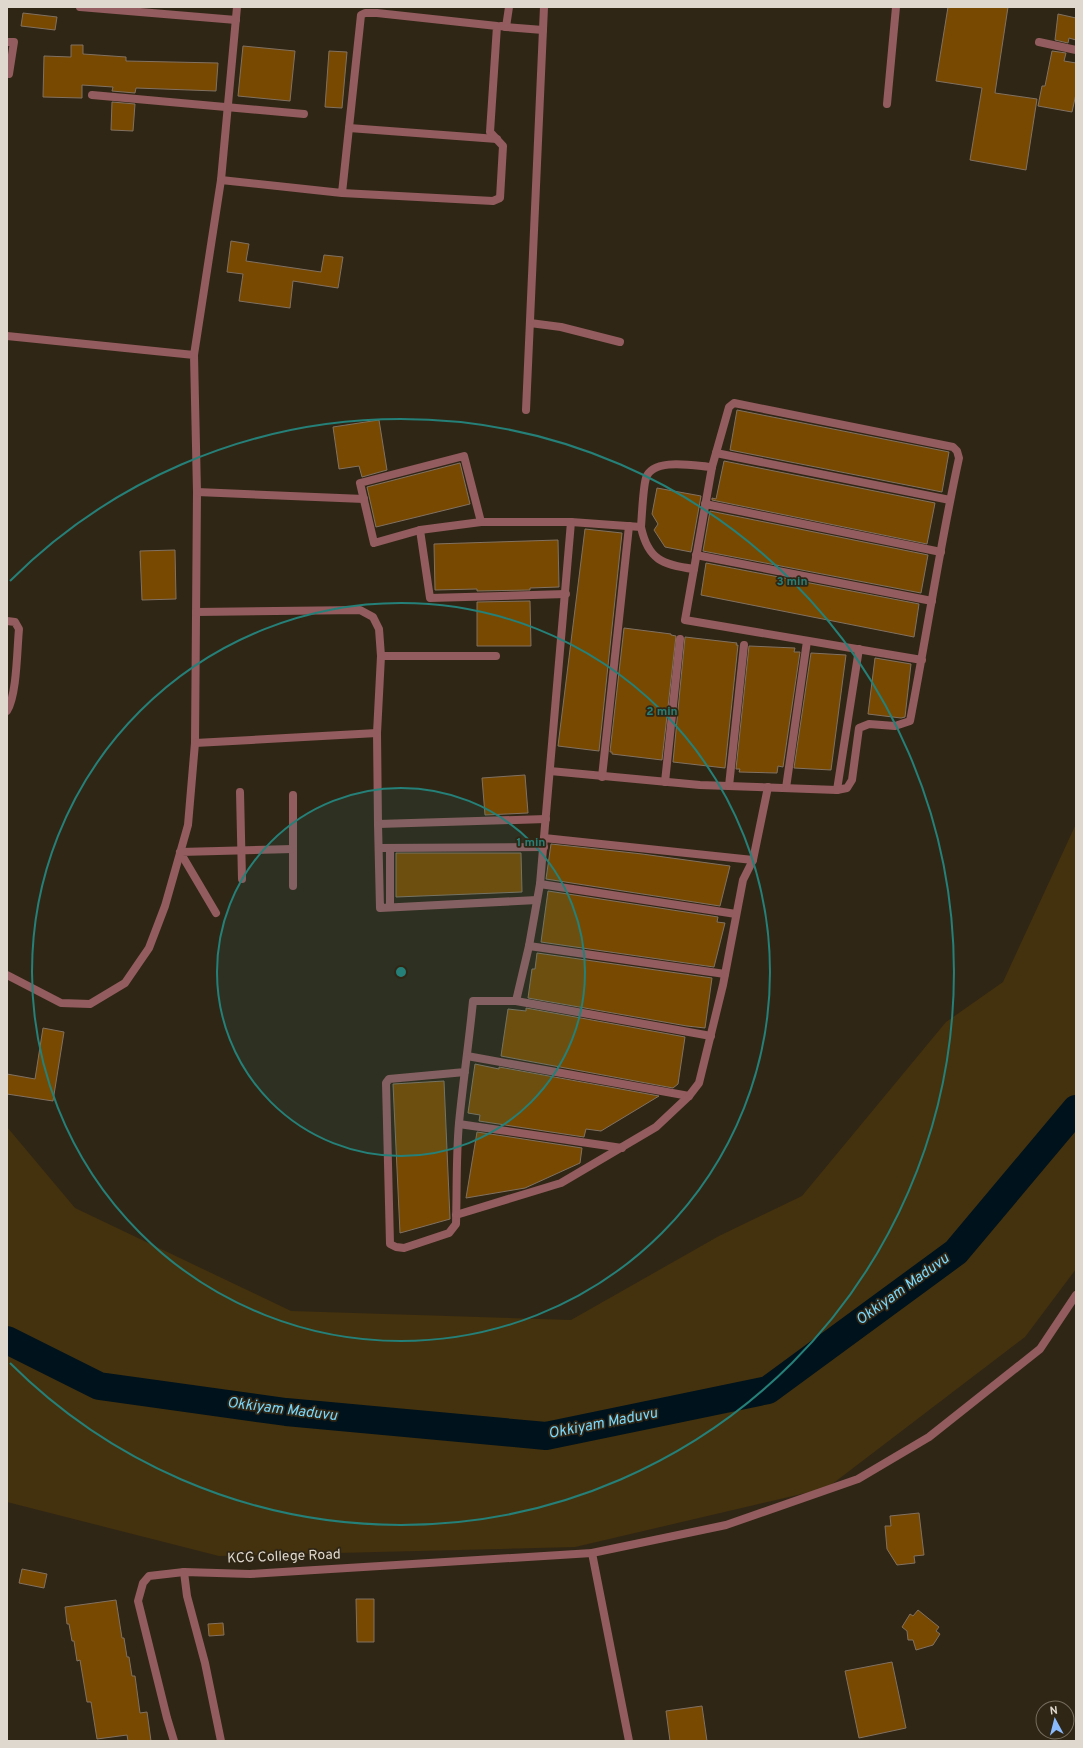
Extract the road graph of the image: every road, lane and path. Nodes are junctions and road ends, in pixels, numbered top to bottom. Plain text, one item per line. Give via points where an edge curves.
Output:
1 (80, 7) edge
2 (238, 7) edge
3 (509, 7) edge
4 (544, 7) edge
5 (896, 7) edge
6 (377, 10) edge
7 (236, 20) junction
8 (497, 26) junction
9 (506, 27) junction
10 (543, 30) junction
11 (7, 42) edge
12 (1039, 42) dead end
13 (1076, 50) edge
14 (9, 74) dead end
15 (92, 95) dead end
16 (887, 104) dead end
17 (228, 107) junction
18 (304, 114) dead end
19 (348, 128) junction
20 (497, 139) junction
21 (221, 180) junction
22 (342, 193) junction
23 (530, 323) junction
24 (7, 336) edge
25 (620, 342) dead end
26 (194, 355) junction
27 (526, 410) dead end
28 (716, 453) junction
29 (712, 467) junction
30 (197, 492) junction
31 (364, 499) junction
32 (950, 500) junction
33 (705, 504) junction
34 (481, 522) junction
35 (571, 522) junction
36 (629, 526) junction
37 (641, 527) junction
38 (420, 530) junction
39 (941, 552) junction
40 (696, 555) junction
41 (694, 569) junction
42 (566, 594) junction
43 (932, 601) junction
44 (196, 612) junction
45 (7, 621) edge
46 (680, 639) dead end
47 (807, 641) junction
48 (744, 645) dead end
49 (859, 649) junction
50 (381, 656) junction
51 (496, 656) dead end
52 (922, 660) junction
53 (8, 708) edge
54 (377, 733) junction
55 (196, 743) junction
56 (550, 771) junction
57 (602, 776) junction
58 (665, 782) junction
59 (729, 786) junction
60 (768, 788) junction
61 (786, 788) junction
62 (837, 790) junction
63 (240, 792) dead end
64 (293, 796) dead end
65 (546, 819) junction
66 (378, 824) junction
67 (544, 838) junction
68 (544, 847) junction
69 (379, 848) junction
70 (390, 848) junction
71 (293, 849) junction
72 (241, 850) junction
73 (180, 852) junction
74 (753, 860) junction
75 (242, 879) dead end
76 (540, 884) junction
77 (293, 886) dead end
78 (537, 900) junction
79 (390, 907) junction
80 (216, 913) dead end
81 (736, 914) junction
82 (529, 946) junction
83 (7, 974) edge
84 (725, 974) junction
85 (516, 1000) junction
86 (711, 1036) junction
87 (467, 1056) junction
88 (465, 1072) junction
89 (689, 1096) junction
90 (459, 1124) junction
91 (622, 1148) junction
92 (456, 1215) junction
93 (1076, 1295) edge
94 (592, 1553) junction
95 (184, 1572) junction
96 (174, 1741) edge
97 (221, 1741) edge
98 (628, 1741) edge

1 - 7 street
2 - 7 street
3 - 9 street
4 - 10 street
5 - 16 street
6 - 8 street
6 - 19 street via 361,15 359,19
7 - 17 street
8 - 9 street
8 - 20 street via 490,132
9 - 10 street
10 - 23 street
11 - 14 street via 14,42
12 - 13 street
15 - 17 street
17 - 18 street
17 - 21 street
19 - 20 street
19 - 22 street
20 - 22 street via 503,146 501,191 500,198 492,201
21 - 22 street
21 - 26 street
23 - 25 street via 561,327
23 - 27 street
24 - 26 street
26 - 30 street
28 - 29 street
28 - 32 street
28 - 32 street via 729,407 734,403 742,404 953,447 958,458
29 - 33 street
29 - 37 street via 668,464 656,467 646,477
30 - 31 street
30 - 44 street
31 - 34 street via 360,484 464,456
31 - 38 street via 374,543
32 - 39 street
33 - 39 street
33 - 40 street
34 - 35 street
34 - 38 street
35 - 36 street
35 - 42 street
36 - 37 street
36 - 57 street
37 - 41 street via 643,539 658,560 671,566
38 - 42 street via 430,598
39 - 43 street
40 - 41 street
40 - 43 street
41 - 47 street via 685,620
42 - 56 street
43 - 52 street
44 - 50 street via 360,610 373,616 379,629
44 - 55 street
45 - 53 street via 15,622 19,629 13,692
46 - 58 street
47 - 49 street
47 - 61 street
48 - 59 street
49 - 52 street
49 - 62 street
50 - 51 street
50 - 54 street
52 - 62 street via 910,721 895,726 869,724 859,728 852,780 847,788
54 - 55 street
54 - 66 street
55 - 73 street via 188,824
56 - 57 street
56 - 65 street
57 - 58 street
58 - 59 street
59 - 60 street
60 - 61 street
60 - 74 street
61 - 62 street
63 - 72 street
64 - 71 street
65 - 66 street
65 - 67 street
66 - 69 street
67 - 68 street
67 - 74 street
68 - 70 street
68 - 76 street
69 - 70 street
69 - 79 street via 380,908
70 - 79 street
71 - 72 street
71 - 77 street
72 - 73 street
72 - 75 street
73 - 80 street
73 - 83 street via 165,906 148,948 125,983 90,1004 61,1004
74 - 81 street via 743,880
76 - 78 street
76 - 81 street
78 - 79 street
78 - 82 street
81 - 84 street
82 - 84 street
82 - 85 street
84 - 86 street
85 - 86 street
85 - 87 street via 473,1001
86 - 89 street via 699,1083
87 - 88 street
87 - 89 street
88 - 90 street
88 - 92 street via 389,1079 386,1083 390,1244 404,1248 449,1233 456,1224
89 - 91 street via 656,1127
90 - 91 street
90 - 92 street
91 - 92 street via 561,1183
93 - 94 street, KCG College Road via 1040,1349 929,1437 858,1479 726,1525
94 - 95 street, KCG College Road via 250,1574
94 - 98 street
95 - 96 street, KCG College Road via 149,1576 143,1583 138,1601
95 - 97 street via 187,1596 205,1663

